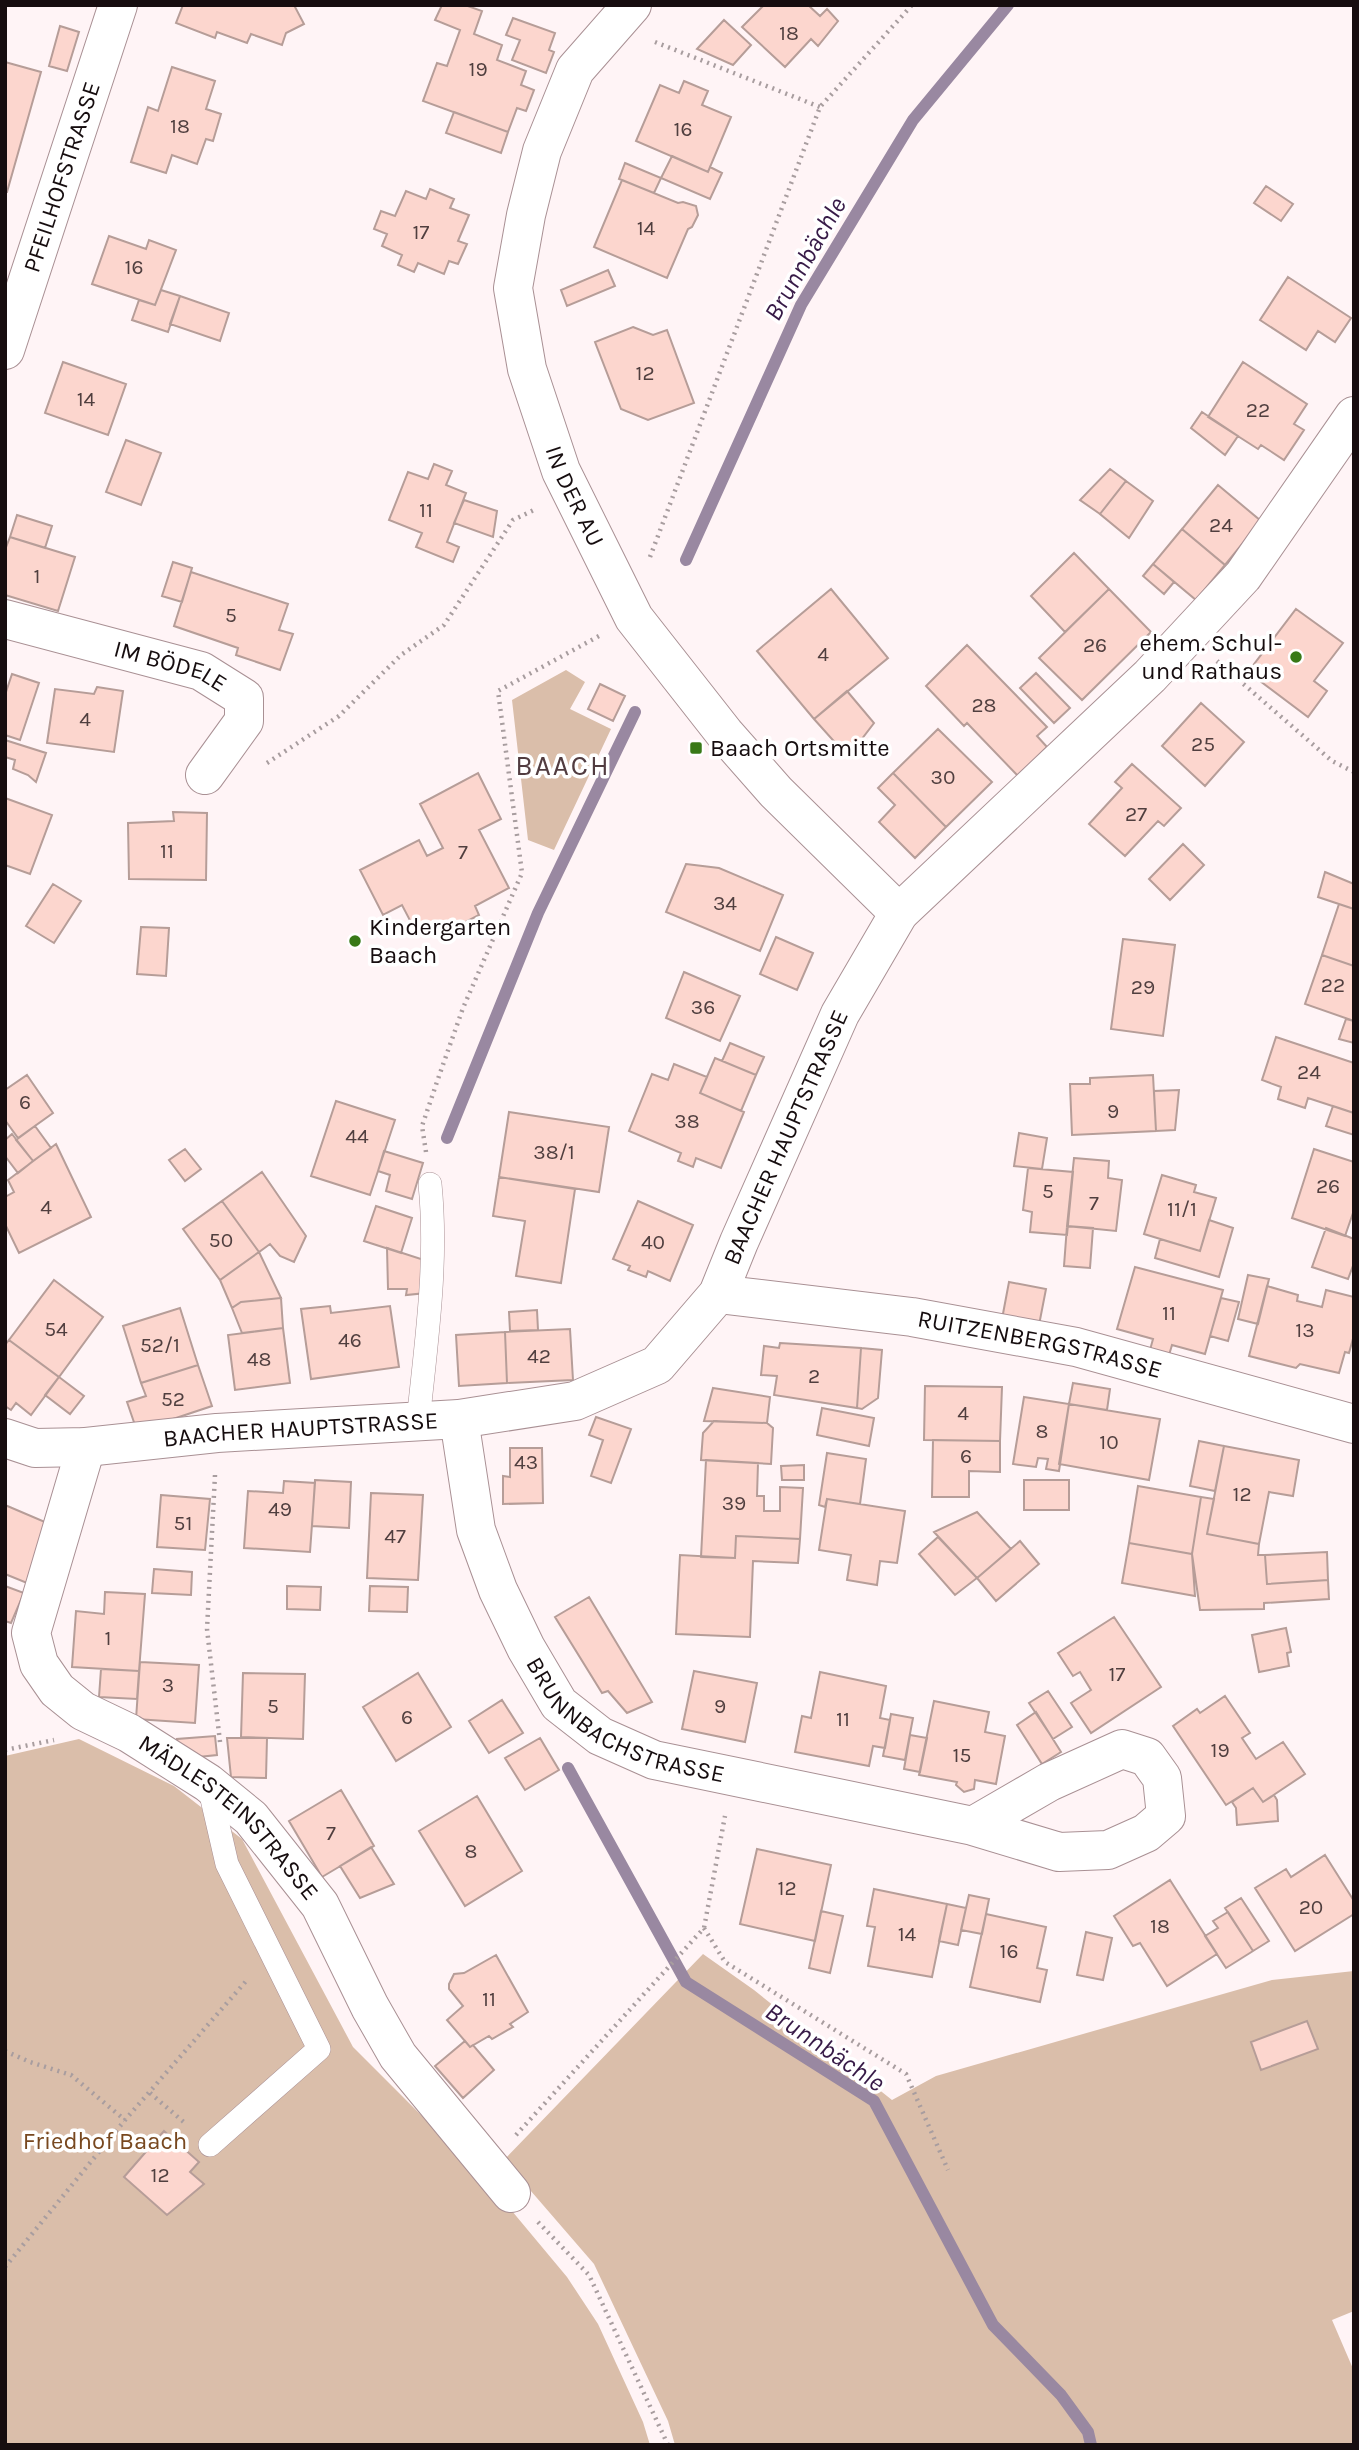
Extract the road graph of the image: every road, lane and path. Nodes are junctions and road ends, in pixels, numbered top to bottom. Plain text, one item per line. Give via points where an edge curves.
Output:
1 (118, 5) edge
2 (912, 5) edge
3 (622, 15) edge
4 (820, 107) junction
5 (5, 350) edge
6 (1354, 416) edge
7 (572, 492) junction
8 (630, 611) junction
9 (5, 620) edge
10 (1188, 635) junction
11 (215, 762) joint
12 (1354, 772) edge
13 (899, 913) junction
14 (430, 1184) joint
15 (718, 1294) junction
16 (458, 1419) junction
17 (418, 1422) junction
18 (1354, 1423) edge
19 (217, 1433) junction
20 (5, 1438) edge
21 (86, 1447) junction
22 (733, 1777) junction
23 (214, 1787) junction
24 (973, 1826) dead end
25 (704, 1928) junction
26 (246, 1982) dead end
27 (5, 2051) edge
28 (150, 2093) junction
29 (125, 2120) junction
30 (210, 2145) joint
31 (948, 2170) dead end
32 (500, 2179) junction
33 (5, 2267) edge
34 (667, 2445) edge

1 - 5 street, PFEILHOFSTRASSE
2 - 4 path
3 - 4 path
3 - 7 street, IN DER AU via 575,70 542,151 513,288 527,369 556,459
4 - 8 path
6 - 10 street, BAACHER HAUPTSTRASSE via 1243,576
7 - 8 street, IN DER AU
7 - 11 path via 513,520 444,625 401,655 339,716 266,763
8 - 13 street, IN DER AU via 724,734
8 - 14 path via 498,691 522,873 463,1008 422,1126
9 - 11 street, IM BÖDELE via 201,671 244,698 244,721
10 - 12 path via 1332,761
10 - 13 street, BAACHER HAUPTSTRASSE
13 - 15 street, BAACHER HAUPTSTRASSE via 840,1014
14 - 17 lane via 432,1263
15 - 16 street, BAACHER HAUPTSTRASSE via 657,1365 575,1401
15 - 18 street, RUITZENBERGSTRASSE via 912,1317 1076,1347
16 - 17 street, BAACHER HAUPTSTRASSE
16 - 22 street, BRUNNBACHSTRASSE via 476,1530 503,1601 559,1704 600,1736 654,1759
17 - 19 street, BAACHER HAUPTSTRASSE
19 - 21 street, BAACHER HAUPTSTRASSE
19 - 23 path via 207,1629 222,1759
20 - 21 street, BAACHER HAUPTSTRASSE via 35,1448
21 - 23 street, MÄDLESTEINSTRASSE via 31,1633 38,1664 57,1690 83,1712 129,1733
22 - 24 street, BRUNNBACHSTRASSE
22 - 25 path
23 - 30 lane via 227,1864 319,2049
23 - 32 street, MÄDLESTEINSTRASSE via 251,1818 320,1905 398,2056
25 - 31 path via 725,1962 906,2074
25 - 32 path
26 - 28 path
27 - 29 path via 71,2075
28 - 29 path
28 - 30 path
29 - 33 path
32 - 34 path via 589,2275

